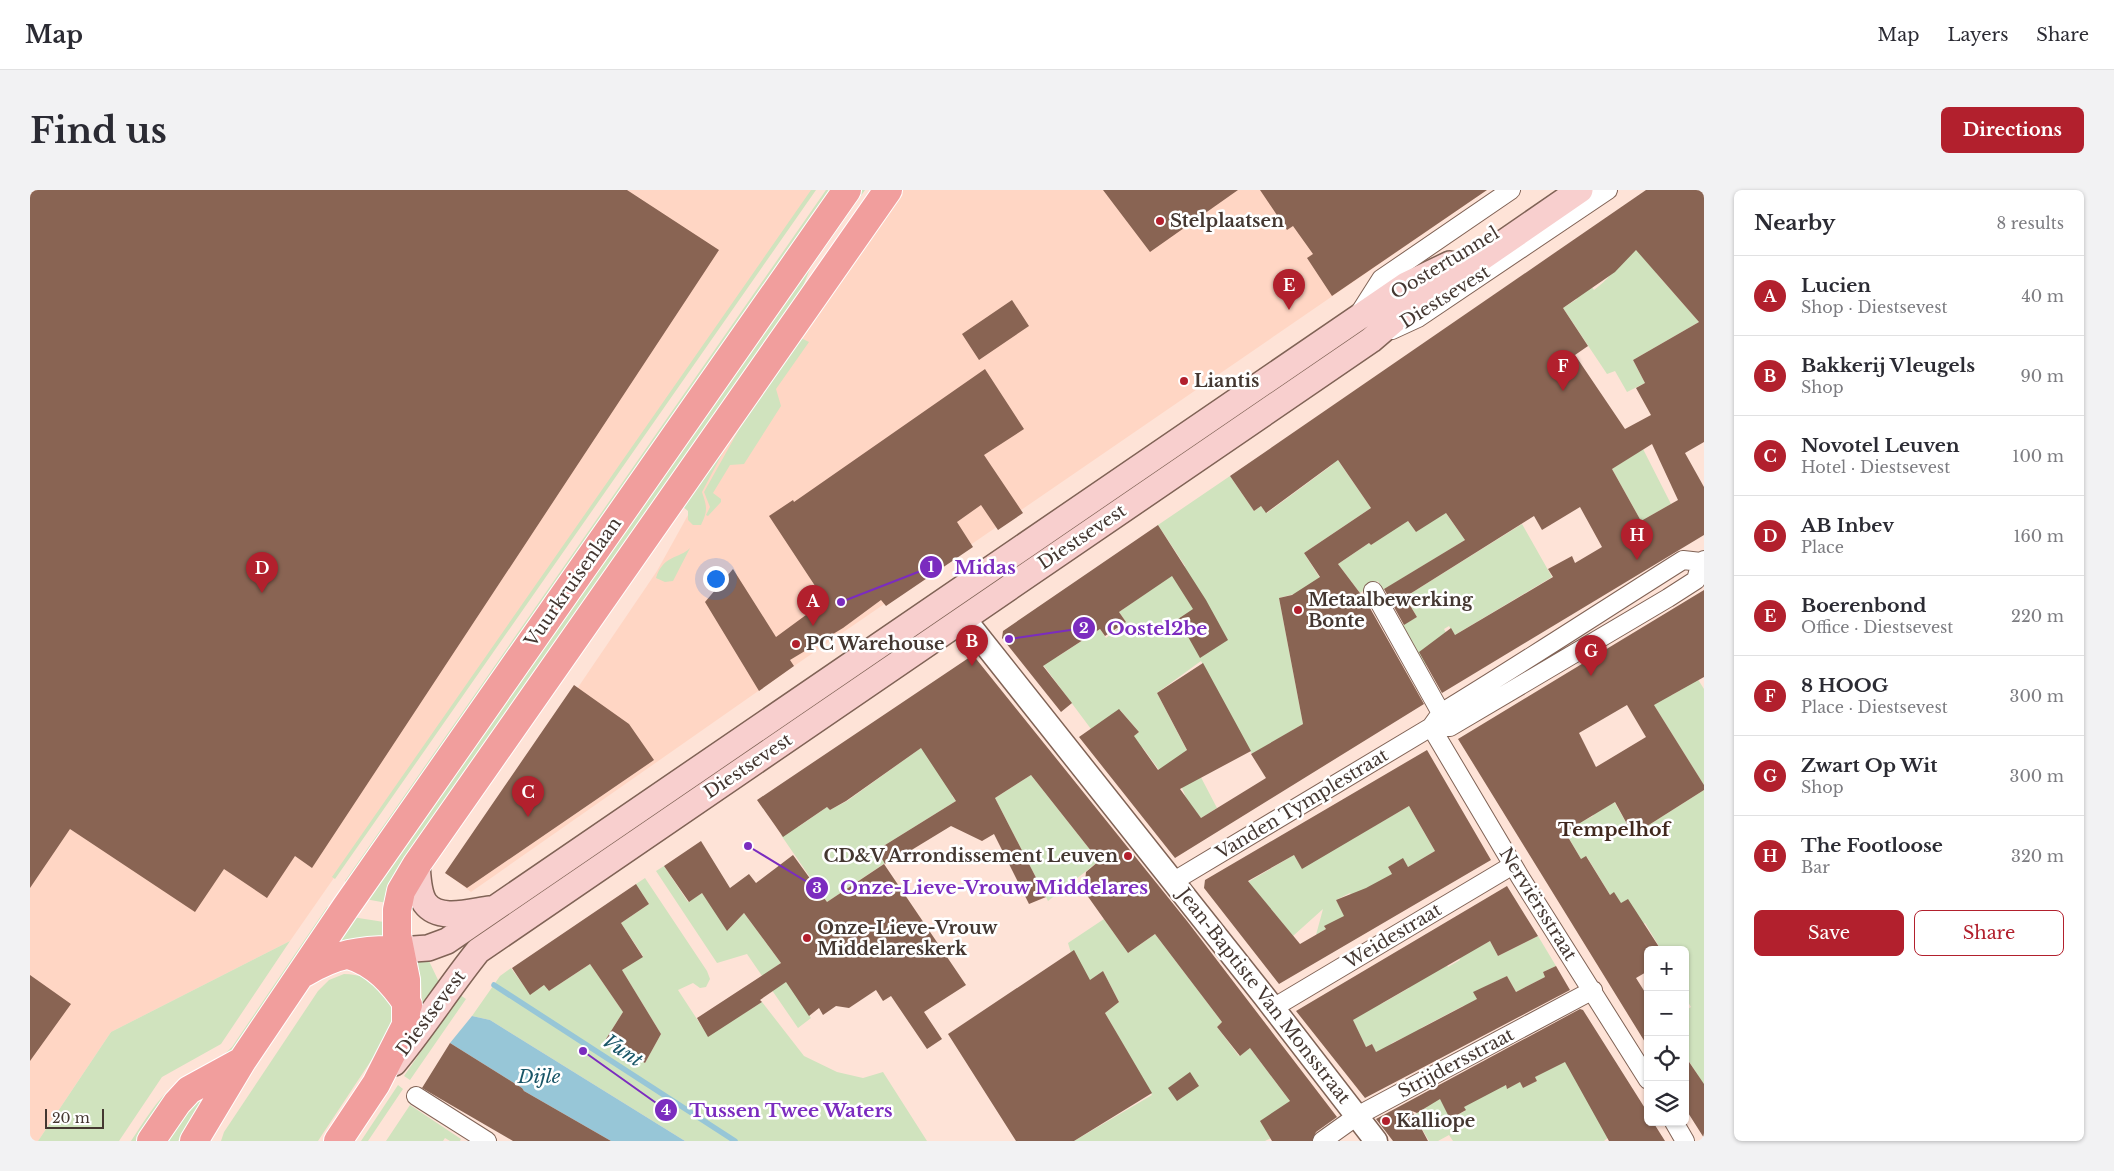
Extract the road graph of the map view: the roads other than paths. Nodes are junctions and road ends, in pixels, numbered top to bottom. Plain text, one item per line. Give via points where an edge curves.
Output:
1 (847, 190) edge
2 (888, 190) edge
3 (1511, 190) edge
4 (1559, 190) edge
5 (1580, 190) edge
6 (1608, 190) edge
7 (1355, 319) junction
8 (1371, 340) junction
9 (1702, 561) edge
10 (1373, 591) dead end
11 (964, 618) junction
12 (1436, 720) junction
13 (417, 864) junction
14 (1513, 865) junction
15 (1174, 882) junction
16 (498, 908) junction
17 (399, 950) junction
18 (350, 955) junction
19 (300, 975) junction
20 (1593, 990) junction
21 (408, 1005) junction
22 (1273, 1008) junction
23 (242, 1061) junction
24 (1644, 1073) edge
25 (376, 1084) junction
26 (416, 1096) dead end
27 (1357, 1116) junction
28 (1677, 1126) edge
29 (197, 1139) edge
30 (151, 1141) edge
31 (338, 1141) edge
32 (488, 1141) edge
33 (1322, 1141) edge
34 (1376, 1141) edge
35 (1686, 1141) edge

1 - 19 main road, Vuurkruisenlaan
2 - 13 main road, Vuurkruisenlaan
3 - 7 street, Diestsevest via 1381,279
4 - 7 main road, Oostertunnel via 1447,266 1406,285
5 - 8 main road, Oostertunnel via 1406,310
6 - 8 street, Diestsevest via 1418,318
7 - 16 main road, Diestsevest
8 - 11 main road, Diestsevest
9 - 12 street, Vanden Tymplestraat via 1683,560 1567,632
9 - 12 street, Vanden Tymplestraat via 1696,580 1576,654 1450,727
10 - 12 street
11 - 15 street, Jean-Baptiste Van Monsstraat
11 - 25 main road, Diestsevest via 478,951 423,1028
12 - 14 street, Nerviërsstraat
12 - 15 street, Vanden Tymplestraat
13 - 16 main road via 425,903 431,908 450,914
13 - 17 main road, Vuurkruisenlaan via 401,890 397,910
14 - 20 street, Nerviërsstraat
14 - 22 street, Weidestraat
15 - 22 street, Jean-Baptiste Van Monsstraat
16 - 17 main road, Diestsevest via 447,941 428,948
17 - 18 main road via 368,950
17 - 21 main road, Vuurkruisenlaan
18 - 19 main road via 324,961
18 - 21 main road via 378,970
19 - 23 main road, Vuurkruisenlaan
20 - 24 street, Nerviërsstraat
20 - 27 street, Strijdersstraat
21 - 25 main road, Vuurkruisenlaan via 406,1025
22 - 27 street, Jean-Baptiste Van Monsstraat
23 - 29 main road, Vuurkruisenlaan
23 - 30 main road via 189,1090
25 - 31 main road, Vuurkruisenlaan
26 - 32 street
27 - 33 street, Strijdersstraat
27 - 34 street, Jean-Baptiste Van Monsstraat
28 - 35 street

